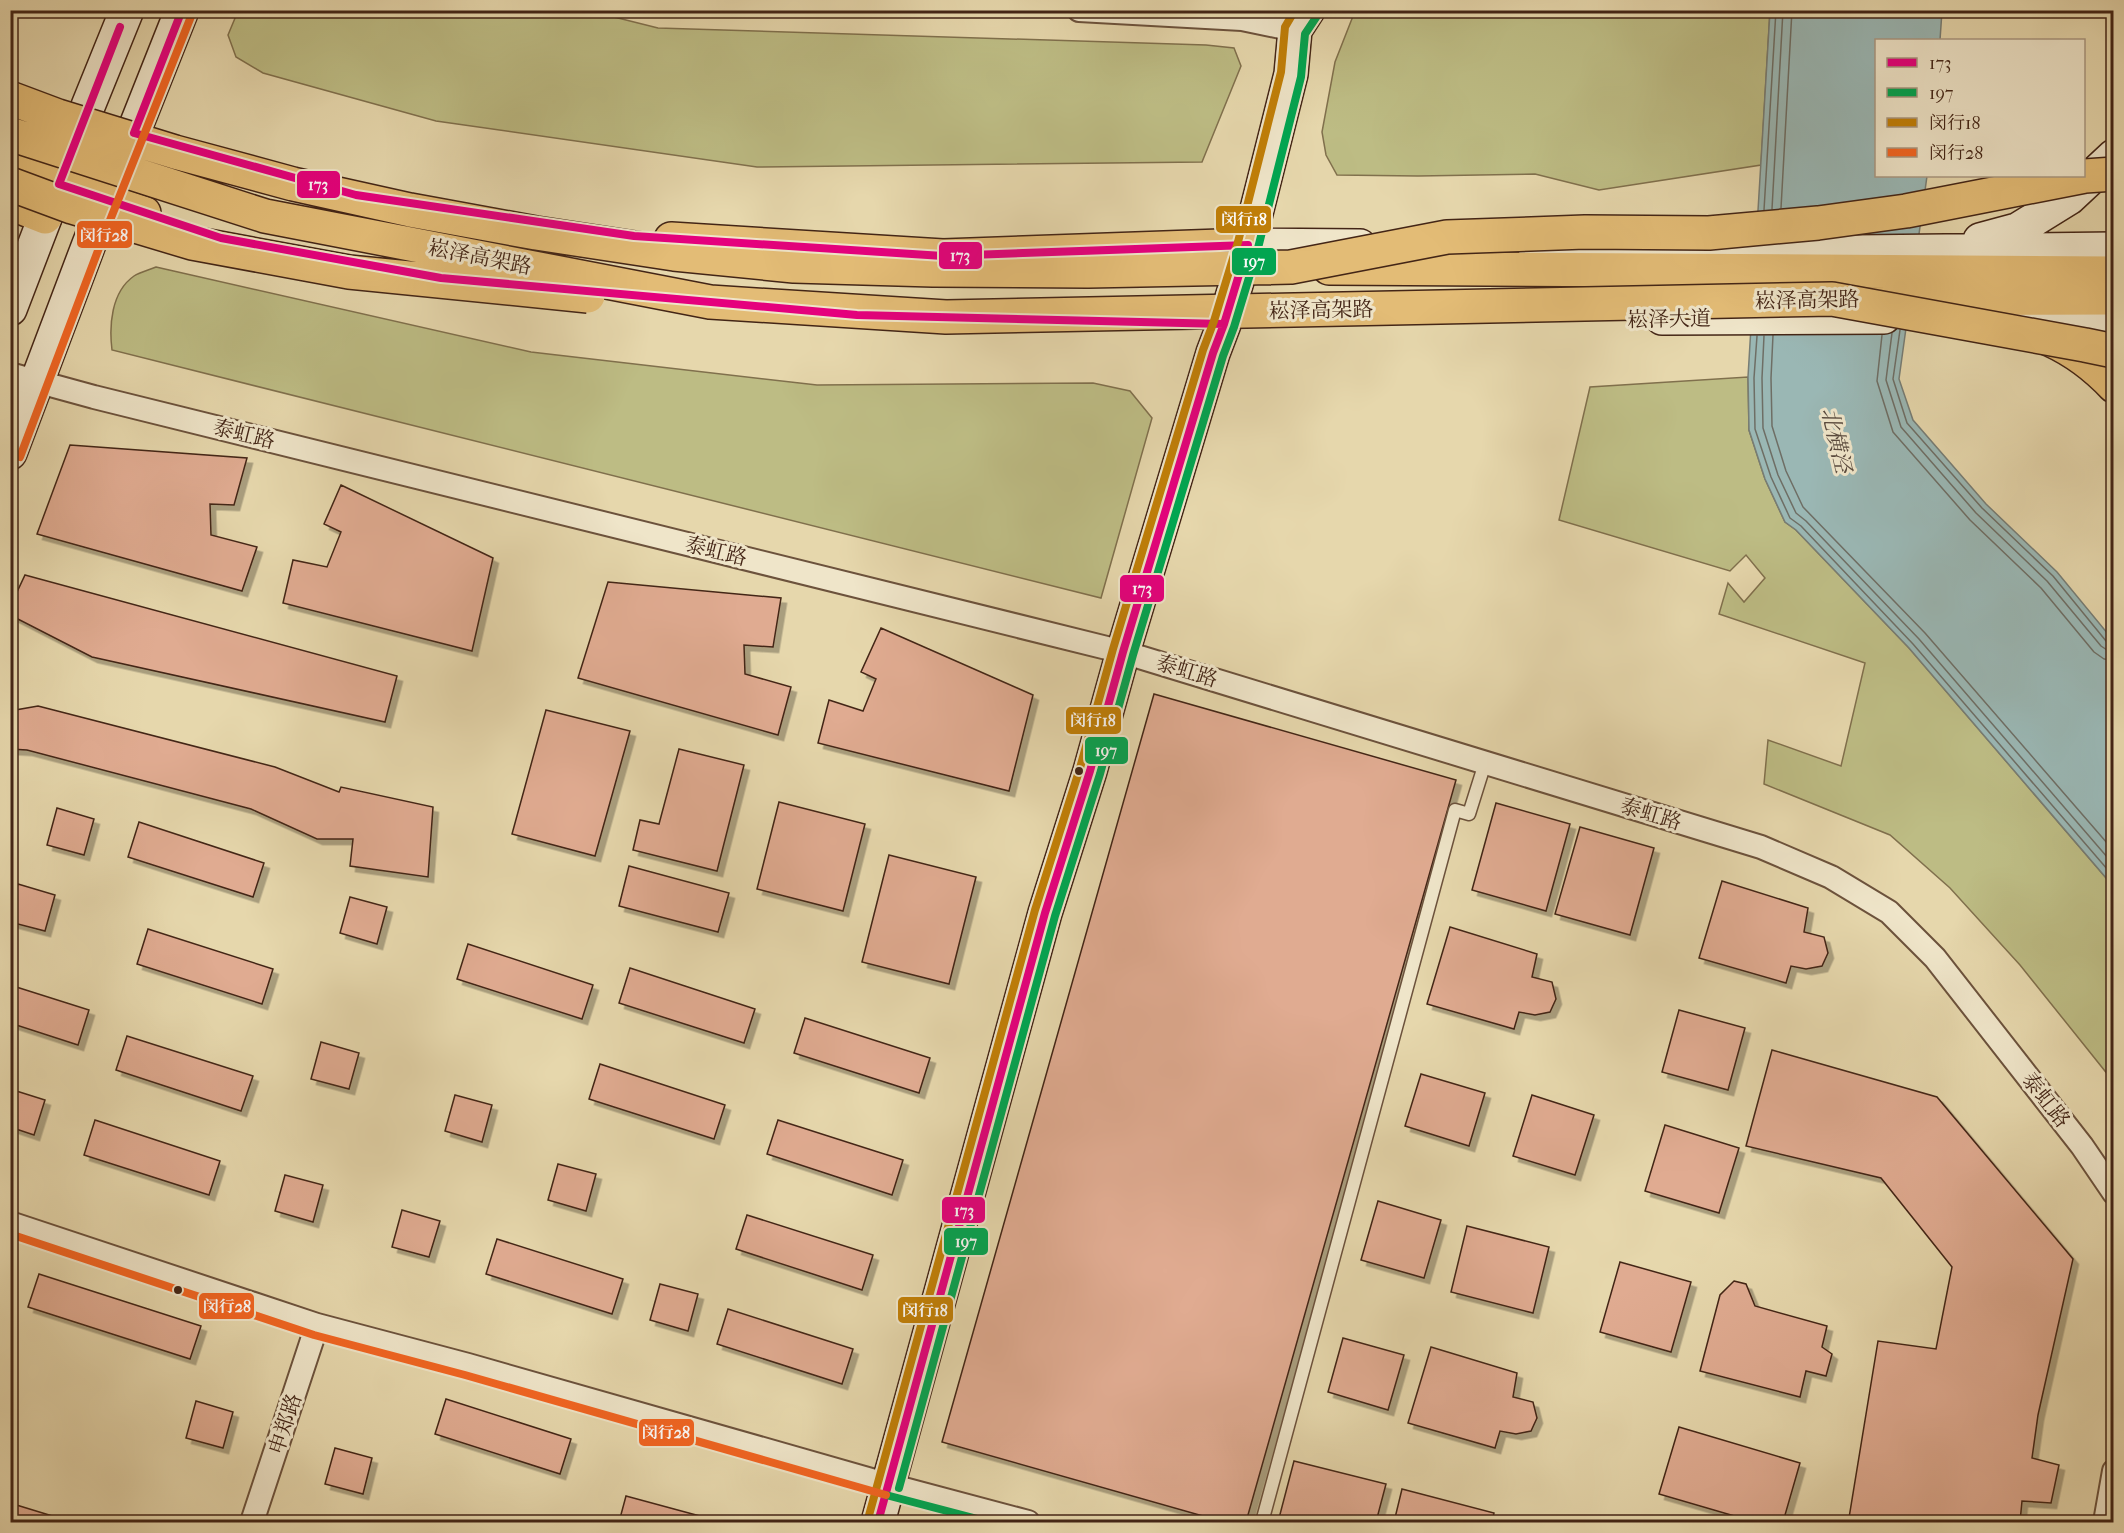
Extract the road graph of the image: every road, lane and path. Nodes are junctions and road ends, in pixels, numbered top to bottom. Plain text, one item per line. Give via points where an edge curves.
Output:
1 (127, 10) edge
2 (182, 10) edge
3 (1079, 10) edge
4 (1301, 20) edge
5 (10, 90) edge
6 (10, 98) edge
7 (84, 116) junction
8 (10, 134) edge
9 (134, 134) junction
10 (2114, 156) edge
11 (10, 164) edge
12 (2114, 174) edge
13 (2085, 176) edge
14 (2080, 177) edge
15 (10, 184) edge
16 (59, 184) junction
17 (107, 201) junction
18 (10, 203) edge
19 (45, 217) junction
20 (1248, 245) junction
21 (2114, 249) edge
22 (1937, 251) junction
23 (1291, 267) junction
24 (2114, 273) edge
25 (2114, 298) edge
26 (1832, 300) junction
27 (710, 302) junction
28 (10, 309) edge
29 (2114, 315) edge
30 (1997, 316) junction
31 (1224, 324) junction
32 (2114, 351) edge
33 (24, 378) edge
34 (2114, 386) edge
35 (10, 453) edge
36 (1123, 652) junction
37 (1485, 763) junction
38 (2114, 1193) edge
39 (10, 1223) edge
40 (317, 1325) junction
41 (2114, 1470) edge
42 (889, 1485) junction
43 (252, 1522) edge
44 (878, 1522) edge
45 (1028, 1522) edge
46 (1262, 1522) edge
47 (2105, 1522) edge

1 - 7 main road
2 - 9 main road
3 - 4 street
4 - 20 main road
5 - 7 main road
6 - 23 main road, 崧泽高架路, bridge via 175,152 293,184 513,229 674,254 794,266 933,270
7 - 9 main road
7 - 16 main road
8 - 27 main road, 崧泽高架路, bridge via 265,216
9 - 17 main road
9 - 20 main road via 356,195 634,236 943,256
10 - 22 main road via 2069,198 2017,230
11 - 16 main road
12 - 13 main road, bridge
14 - 23 main road, bridge via 1906,211 1818,223 1709,233 1447,237
15 - 27 main road, bridge via 192,243 349,272 565,295
16 - 17 main road
16 - 19 main road
17 - 31 main road via 221,238 441,278 857,315
17 - 33 main road
18 - 19 main road
19 - 28 main road
20 - 22 main road
20 - 31 main road
21 - 22 main road
23 - 24 main road, 崧泽高架路, bridge
25 - 26 main road, 崧泽高架路, bridge
26 - 27 main road, 崧泽高架路, bridge via 946,317
26 - 32 main road, bridge
29 - 30 main road, 崧泽大道
30 - 31 main road, 崧泽大道, bridge
30 - 34 main road, bridge via 2069,348
31 - 36 main road
33 - 35 main road
33 - 36 street, 泰虹路
36 - 37 street, 泰虹路
36 - 42 main road via 1045,913
37 - 38 street, 泰虹路 via 1761,847 1831,877 1889,912 1935,958 2082,1146
37 - 46 lane via 1469,814 1455,810
39 - 40 street
40 - 42 street
40 - 43 street, 申郑路
41 - 47 street
42 - 44 main road
42 - 45 street

